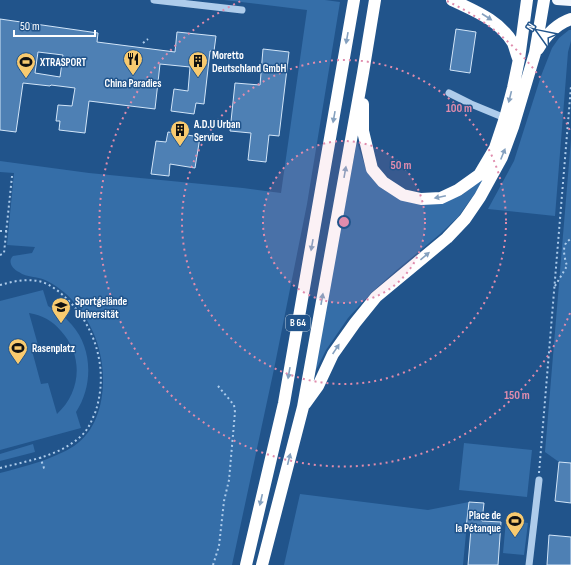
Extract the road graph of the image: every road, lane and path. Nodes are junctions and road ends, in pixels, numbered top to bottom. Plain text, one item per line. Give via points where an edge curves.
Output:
1 (154, 0) edge
2 (354, 0) edge
3 (375, 0) edge
4 (452, 0) edge
5 (527, 0) edge
6 (544, 0) edge
7 (557, 0) edge
8 (571, 2) edge
9 (242, 10) dead end
10 (571, 19) edge
11 (148, 39) dead end
12 (142, 44) dead end
13 (535, 53) junction
14 (519, 59) junction
15 (363, 73) junction
16 (571, 86) edge
17 (449, 93) dead end
18 (505, 118) junction
19 (12, 176) dead end
20 (0, 230) edge
21 (8, 231) junction
22 (571, 238) edge
23 (0, 255) edge
24 (0, 285) edge
25 (554, 287) junction
26 (218, 386) dead end
27 (303, 407) junction
28 (40, 457) junction
29 (0, 468) edge
30 (45, 468) dead end
31 (539, 480) joint
32 (213, 565) edge
33 (246, 565) edge
34 (262, 565) edge
35 (529, 565) edge

1 - 9 street
2 -> 33 highway, B 64 via 284,403
3 - 15 highway, B 64
4 -> 14 highway via 494,22 505,32
5 - 14 highway
6 - 13 highway
7 - 8 main road
10 - 13 highway via 550,32
11 - 12 path
27 -> 13 highway via 318,386 333,354 376,297 447,238 465,219 480,197 502,158
14 -> 18 highway
18 -> 15 highway via 495,148 479,175 441,198 421,199 403,196 383,182 372,169 363,131
27 -> 15 highway, B 64
16 - 25 path
17 - 18 street
19 - 21 path
20 - 21 path
21 - 23 path via 4,253
22 - 25 path via 565,248 567,266
24 - 28 path via 30,280 53,287 74,306 85,321 97,351 101,369 101,388 92,421 87,430 66,448
25 - 31 path
26 - 32 path via 234,405 235,412 229,480
34 -> 27 highway, B 64
28 - 29 path
28 - 30 path
31 - 35 street

